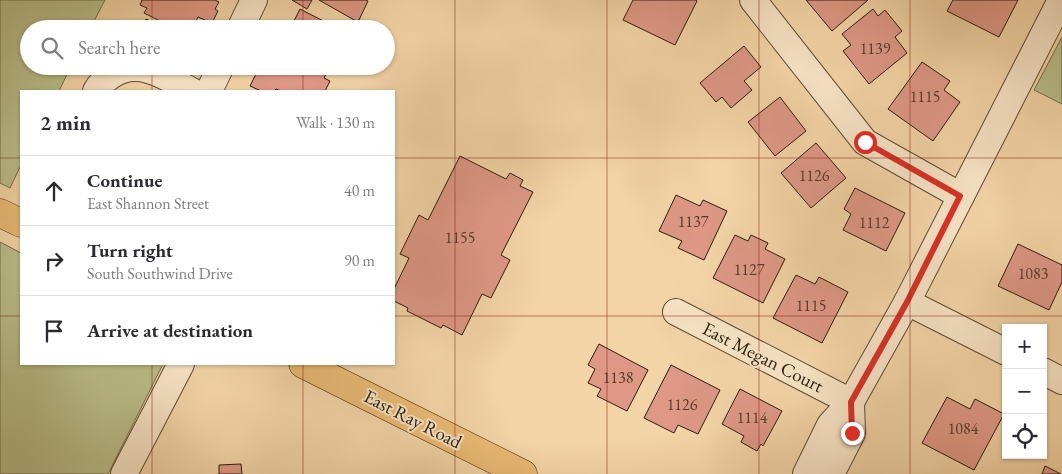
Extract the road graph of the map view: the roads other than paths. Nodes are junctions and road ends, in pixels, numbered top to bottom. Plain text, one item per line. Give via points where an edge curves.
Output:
1 (254, 0) edge
2 (753, 0) edge
3 (1061, 0) edge
4 (244, 20) edge
5 (113, 75) edge
6 (129, 75) edge
7 (160, 75) edge
8 (217, 75) edge
9 (97, 90) edge
10 (119, 90) edge
11 (190, 90) edge
12 (209, 90) edge
13 (960, 196) junction
14 (0, 213) edge
15 (20, 223) edge
16 (907, 302) junction
17 (676, 312) dead end
18 (1002, 350) edge
19 (180, 365) edge
20 (305, 365) edge
21 (1047, 373) edge
22 (1062, 381) edge
23 (851, 402) junction
24 (124, 474) edge
25 (524, 474) edge
26 (806, 474) edge
27 (831, 474) edge

1 - 4 street
2 - 13 street via 865,142
3 - 13 street
5 - 9 street
6 - 10 street
7 - 11 street
8 - 12 street
13 - 16 street
14 - 15 main road
16 - 18 street
16 - 23 street
17 - 23 street, East Megan Court
19 - 24 street
20 - 25 main road, East Ray Road
21 - 22 street
23 - 26 street via 830,425
23 - 27 street via 852,433

